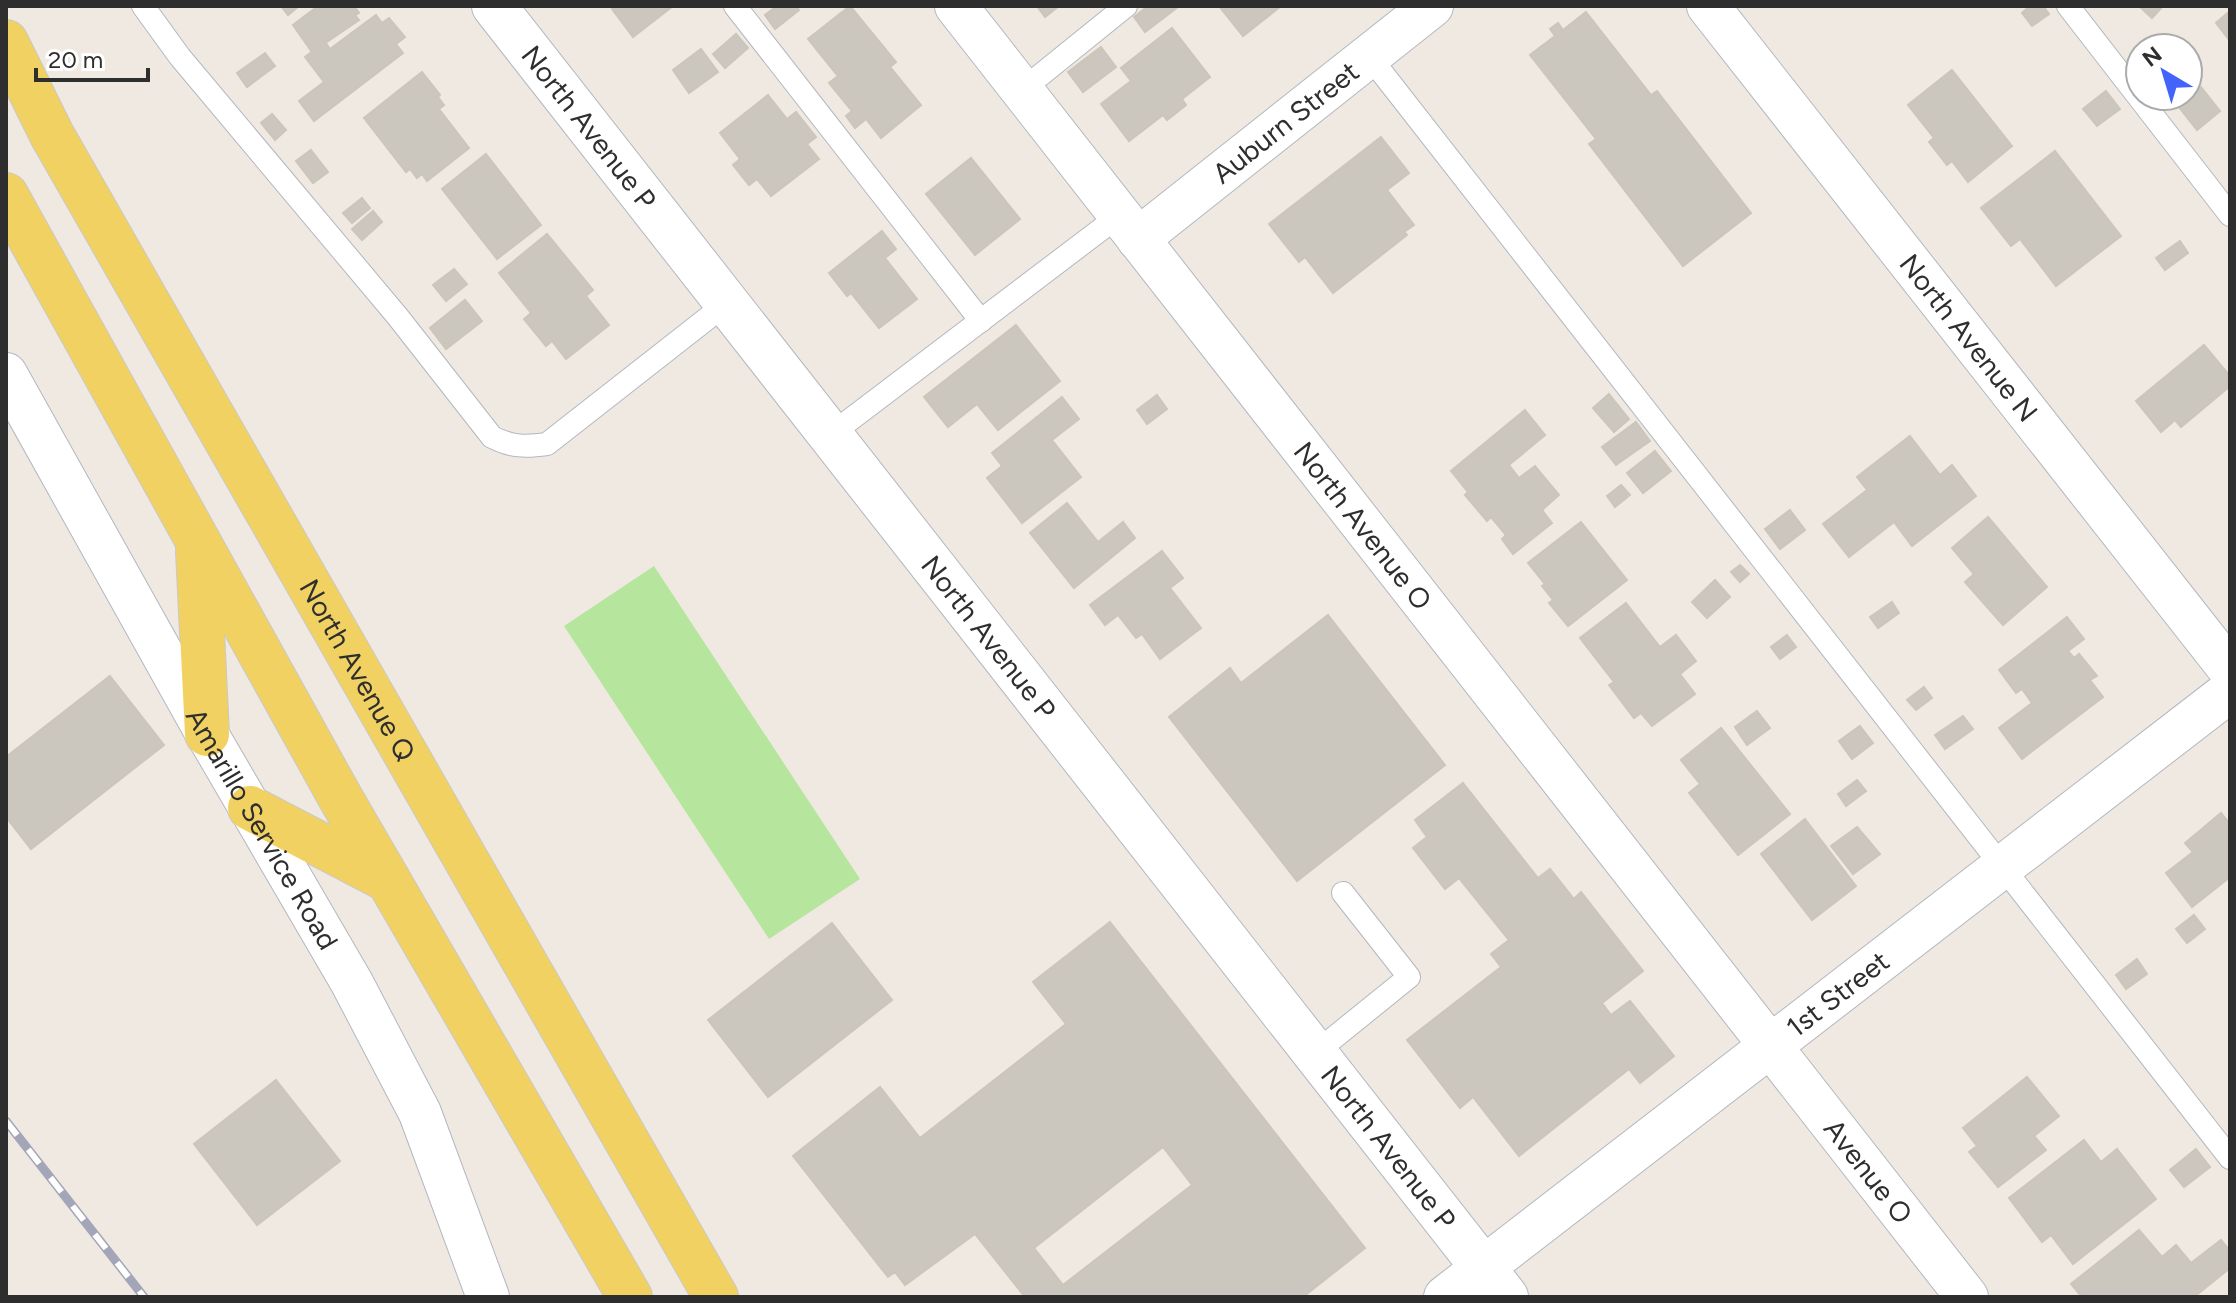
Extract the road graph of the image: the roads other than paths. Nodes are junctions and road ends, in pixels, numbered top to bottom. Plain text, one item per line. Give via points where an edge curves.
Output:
1 (143, 6) edge
2 (494, 6) edge
3 (735, 6) edge
4 (956, 6) edge
5 (1126, 6) edge
6 (1432, 6) edge
7 (1708, 6) edge
8 (2068, 6) edge
9 (6, 42) edge
10 (1369, 56) junction
11 (1022, 90) junction
12 (6, 195) edge
13 (2230, 215) edge
14 (1129, 227) junction
15 (727, 303) junction
16 (981, 321) junction
17 (6, 374) edge
18 (830, 435) junction
19 (197, 540) junction
20 (2230, 670) edge
21 (2230, 691) edge
22 (207, 734) junction
23 (250, 808) junction
24 (2003, 866) junction
25 (388, 880) junction
26 (1343, 893) dead end
27 (1772, 1045) junction
28 (1315, 1053) junction
29 (2230, 1158) edge
30 (1495, 1282) edge
31 (488, 1297) edge
32 (630, 1297) edge
33 (716, 1297) edge
34 (1445, 1297) edge
35 (1967, 1297) edge

1 - 15 lane via 492,437 505,444 547,444
2 - 15 street, North Avenue P
3 - 16 lane
4 - 11 street, North Avenue O
5 - 11 lane
6 - 10 street, Auburn Street
7 - 20 street, North Avenue N
8 - 13 lane
9 - 33 main road, North Avenue Q via 52,135
10 - 14 street, Auburn Street
10 - 24 lane
11 - 14 street, North Avenue O
12 - 19 main road
14 - 16 lane
14 - 27 street, North Avenue O
15 - 18 street, North Avenue P
16 - 18 lane
17 - 22 street, Amarillo Service Road
18 - 28 street, North Avenue P
19 - 22 main road
19 - 25 main road
21 - 24 street, 1st Street
22 - 23 street, Amarillo Service Road
23 - 25 main road
23 - 31 street, Amarillo Service Road via 420,1113
24 - 27 street, 1st Street
24 - 29 lane
25 - 32 main road
26 - 28 lane via 1409,977
27 - 30 street, 1st Street
27 - 35 street, Avenue O
28 - 30 street, North Avenue P
30 - 34 street, 1st Street

